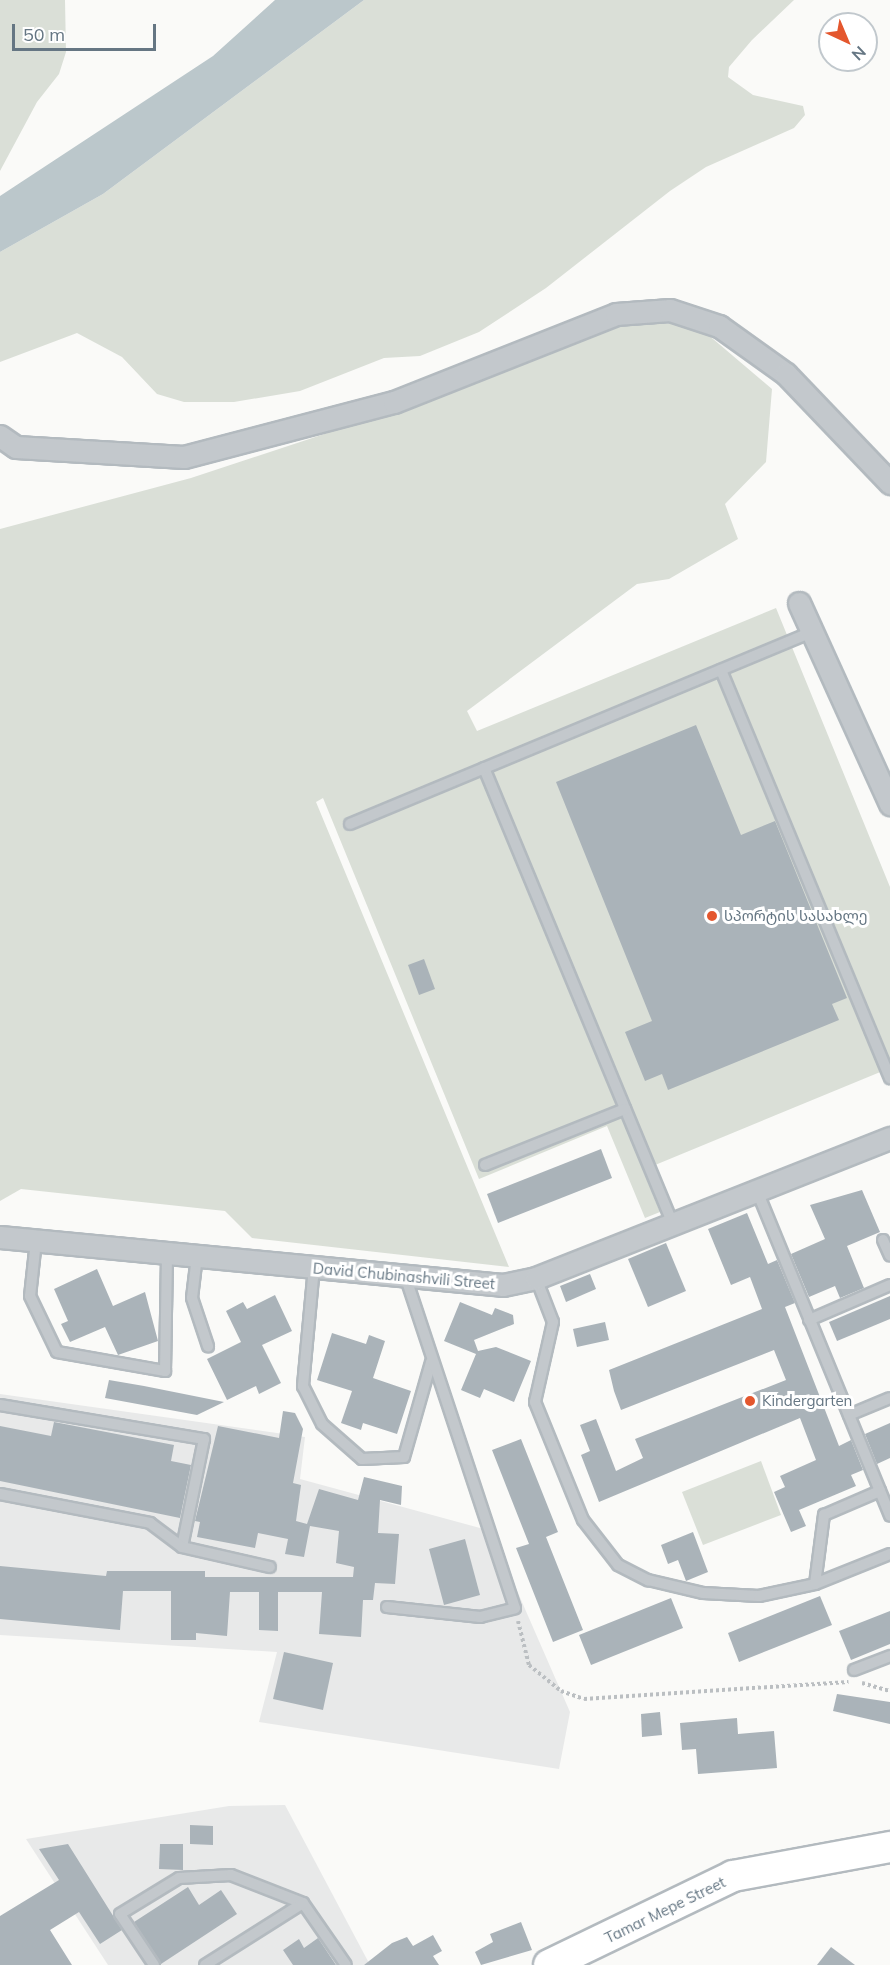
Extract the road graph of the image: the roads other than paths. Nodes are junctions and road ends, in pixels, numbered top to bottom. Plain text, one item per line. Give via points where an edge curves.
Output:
1 (0, 436) edge
2 (890, 483) edge
3 (799, 603) dead end
4 (812, 632) junction
5 (721, 670) junction
6 (484, 768) junction
7 (890, 804) edge
8 (350, 824) dead end
9 (890, 1078) edge
10 (625, 1109) junction
11 (890, 1138) edge
12 (485, 1165) dead end
13 (757, 1191) junction
14 (673, 1224) junction
15 (0, 1237) edge
16 (883, 1240) dead end
17 (36, 1241) junction
18 (167, 1253) junction
19 (197, 1256) junction
20 (890, 1256) edge
21 (314, 1268) junction
22 (405, 1276) junction
23 (536, 1278) junction
24 (890, 1286) edge
25 (809, 1320) junction
26 (208, 1346) dead end
27 (432, 1361) junction
28 (890, 1398) edge
29 (0, 1405) edge
30 (849, 1415) junction
31 (880, 1491) junction
32 (0, 1494) edge
33 (890, 1516) edge
34 (182, 1547) junction
35 (890, 1554) edge
36 (270, 1567) dead end
37 (815, 1584) junction
38 (387, 1607) dead end
39 (890, 1656) edge
40 (854, 1670) dead end
41 (890, 1847) edge
42 (303, 1903) junction
43 (154, 1965) edge
44 (205, 1965) edge
45 (346, 1965) edge
46 (549, 1965) edge

1 - 2 street via 16,447 184,457 394,402 616,314 670,310 719,326 786,374
3 - 4 street
4 - 5 lane
4 - 7 street
5 - 6 lane
5 - 9 lane
6 - 8 lane
6 - 10 lane
10 - 12 lane
10 - 14 lane
11 - 13 street, David Chubinashvili Street
13 - 14 street, David Chubinashvili Street
13 - 25 lane
14 - 23 street, David Chubinashvili Street
15 - 17 street, David Chubinashvili Street
16 - 20 lane
17 - 18 street, David Chubinashvili Street
17 - 18 lane via 30,1296 57,1352 165,1371
18 - 19 street, David Chubinashvili Street
19 - 21 street, David Chubinashvili Street
19 - 26 lane via 192,1298
21 - 22 street, David Chubinashvili Street
21 - 27 lane via 303,1386 322,1424 362,1460 404,1457
22 - 23 street, David Chubinashvili Street via 503,1286
22 - 27 lane
23 - 37 lane via 553,1322 536,1402 583,1520 618,1564 648,1580 731,1596 759,1596
24 - 25 lane
25 - 30 lane
27 - 38 lane via 514,1608 480,1617
28 - 30 lane
29 - 34 lane via 204,1439
30 - 31 lane
31 - 33 lane
31 - 37 lane via 824,1515
32 - 34 lane via 150,1523
34 - 36 lane
35 - 37 lane
39 - 40 lane
41 - 46 street, Tamar Mepe Street via 733,1876
42 - 43 lane via 231,1875 179,1878 120,1914
42 - 44 lane
42 - 45 lane

